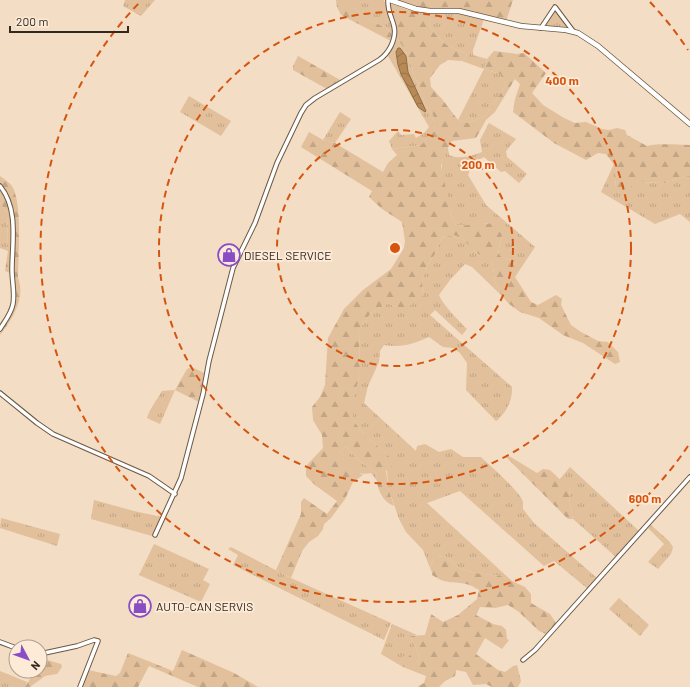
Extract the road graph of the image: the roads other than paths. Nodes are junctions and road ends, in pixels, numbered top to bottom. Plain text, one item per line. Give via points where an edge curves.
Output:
1 (389, 0) edge
2 (542, 28) junction
3 (573, 31) junction
4 (690, 124) edge
5 (0, 186) edge
6 (0, 329) edge
7 (0, 393) edge
8 (690, 476) edge
9 (175, 494) junction
10 (155, 535) dead end
11 (48, 652) edge
12 (523, 660) dead end
13 (80, 687) edge

1 - 2 street via 416,9 459,11 511,24
1 - 9 street via 388,7 395,30 387,53 306,105 277,163 255,223 233,268 194,430
2 - 3 street
2 - 3 street via 555,7
3 - 4 street via 598,46
5 - 6 street via 11,209 14,248 12,305
7 - 9 street via 53,434 149,476
8 - 12 street via 535,650
9 - 10 street
11 - 13 street via 98,641

